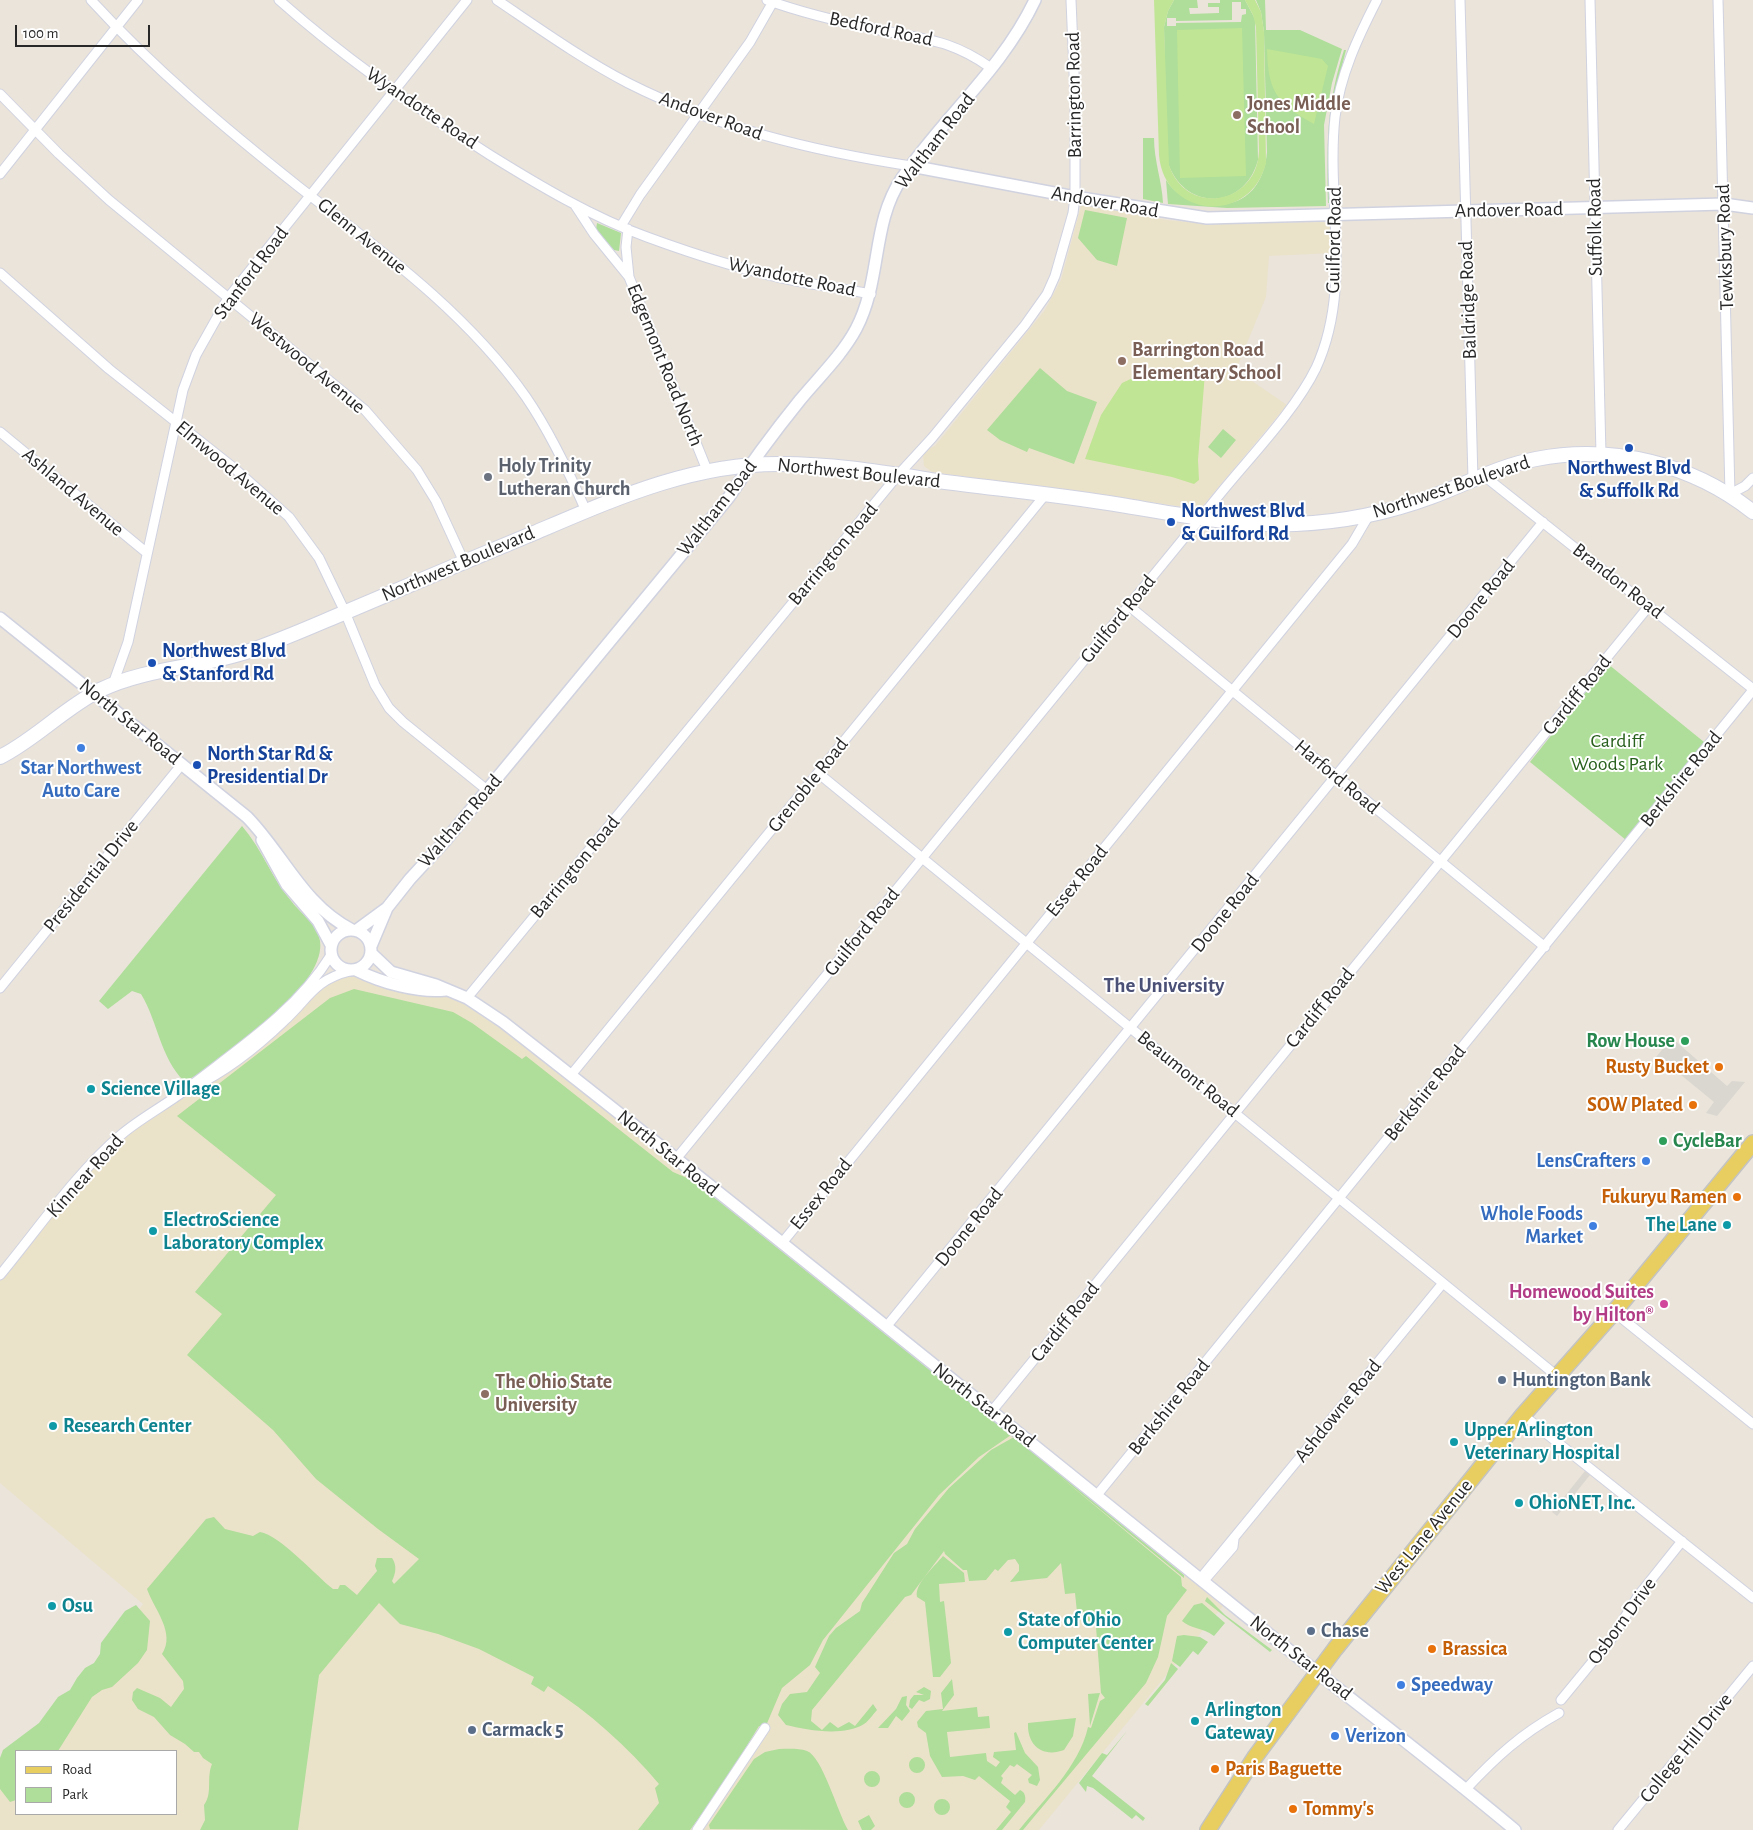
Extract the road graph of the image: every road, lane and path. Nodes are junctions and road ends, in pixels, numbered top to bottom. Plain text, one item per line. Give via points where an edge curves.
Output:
1 (91, 0) edge
2 (138, 0) edge
3 (279, 0) edge
4 (467, 0) edge
5 (497, 0) edge
6 (1035, 0) edge
7 (1071, 0) edge
8 (1377, 0) edge
9 (1460, 0) edge
10 (1590, 0) edge
11 (1718, 0) edge
12 (772, 1) edge
13 (116, 27) junction
14 (991, 68) junction
15 (394, 91) junction
16 (0, 94) edge
17 (700, 114) junction
18 (35, 130) junction
19 (911, 166) junction
20 (0, 174) edge
21 (310, 195) junction
22 (1075, 197) junction
23 (574, 204) junction
24 (1724, 204) junction
25 (1594, 208) junction
26 (1753, 208) edge
27 (1466, 211) junction
28 (1336, 214) junction
29 (624, 227) junction
30 (0, 273) edge
31 (630, 277) junction
32 (871, 294) junction
33 (228, 298) junction
34 (175, 421) junction
35 (0, 432) edge
36 (1601, 454) junction
37 (750, 464) junction
38 (707, 470) junction
39 (898, 475) junction
40 (1478, 477) junction
41 (1753, 478) edge
42 (1730, 494) junction
43 (1045, 495) junction
44 (586, 511) junction
45 (1753, 512) edge
46 (1369, 515) junction
47 (1202, 517) junction
48 (1543, 522) junction
49 (146, 553) junction
50 (464, 562) junction
51 (1129, 606) junction
52 (1649, 606) junction
53 (345, 612) junction
54 (0, 618) edge
55 (113, 684) junction
56 (1753, 689) edge
57 (1232, 691) junction
58 (94, 693) junction
59 (0, 757) edge
60 (182, 764) junction
61 (818, 773) junction
62 (1336, 776) junction
63 (487, 790) junction
64 (258, 829) junction
65 (922, 858) junction
66 (1440, 861) junction
67 (387, 908) junction
68 (354, 930) junction
69 (1026, 943) junction
70 (1545, 947) junction
71 (331, 950) junction
72 (371, 950) junction
73 (353, 971) junction
74 (0, 988) edge
75 (448, 990) junction
76 (467, 998) junction
77 (1131, 1028) junction
78 (571, 1075) junction
79 (184, 1091) junction
80 (1235, 1112) junction
81 (1753, 1142) edge
82 (676, 1159) junction
83 (1339, 1198) junction
84 (782, 1243) junction
85 (0, 1275) edge
86 (1443, 1283) junction
87 (1614, 1312) junction
88 (886, 1328) junction
89 (1557, 1376) junction
90 (992, 1411) junction
91 (1523, 1415) junction
92 (1753, 1424) edge
93 (1097, 1495) junction
94 (1682, 1541) junction
95 (1202, 1580) junction
96 (1753, 1598) edge
97 (1753, 1666) edge
98 (1317, 1672) junction
99 (1561, 1700) dead end
100 (1559, 1713) dead end
101 (765, 1728) dead end
102 (1466, 1789) junction
103 (697, 1830) edge
104 (1208, 1830) edge
105 (1515, 1830) edge
106 (1618, 1830) edge

1 - 13 street, Glenn Avenue
2 - 13 street
3 - 15 street, Wyandotte Road
4 - 15 street, Stanford Road
5 - 17 street, Andover Road via 605,70
6 - 14 street, Waltham Road via 1016,35
7 - 22 street, Barrington Road
8 - 28 street, Guilford Road via 1354,44 1340,91 1334,139
9 - 27 street, Baldridge Road
10 - 25 street, Suffolk Road
11 - 24 street, Tewksbury Road
12 - 14 street, Bedford Road via 841,21 935,39 962,50
12 - 17 street via 750,42
13 - 18 street
13 - 21 street, Glenn Avenue via 187,94
14 - 19 street, Waltham Road
15 - 21 street, Stanford Road
15 - 23 street, Wyandotte Road via 437,122
16 - 18 street, Westwood Avenue
17 - 19 street, Andover Road via 802,146
17 - 29 street via 640,195
18 - 20 street
18 - 33 street, Westwood Avenue via 109,200
19 - 22 street, Andover Road
19 - 32 street, Waltham Road via 900,182 884,219
21 - 33 street, Stanford Road
21 - 44 street, Glenn Avenue via 413,277 469,330 526,397 569,473
22 - 28 street, Andover Road via 1207,218
22 - 39 street, Barrington Road via 1061,259 1047,294 932,438
23 - 29 street, Wyandotte Road
23 - 31 street, Wyandotte Road
24 - 25 street, Andover Road
24 - 26 street, Andover Road
24 - 42 street, Tewksbury Road
25 - 27 street, Andover Road
25 - 36 street, Suffolk Road
27 - 28 street, Andover Road
27 - 40 street, Baldridge Road
28 - 47 street, Guilford Road via 1337,282 1316,368 1289,409
29 - 31 street, Edgemont Road North
29 - 32 street, Wyandotte Road via 745,269
30 - 34 street, Elmwood Avenue via 109,369
31 - 38 street, Edgemont Road North
32 - 37 street, Waltham Road via 846,345
33 - 34 street, Stanford Road via 196,355 182,390
33 - 50 street, Westwood Avenue via 336,384 392,438 418,470
34 - 49 street, Stanford Road
34 - 53 street, Elmwood Avenue via 289,517 319,558
35 - 49 street, Ashland Avenue
36 - 40 main road, Northwest Boulevard via 1534,459
36 - 42 main road, Northwest Boulevard via 1669,467
37 - 38 main road, Northwest Boulevard
37 - 39 main road, Northwest Boulevard via 817,465
37 - 63 street, Waltham Road via 729,497
38 - 44 main road, Northwest Boulevard via 666,481
39 - 43 main road, Northwest Boulevard
39 - 76 street, Barrington Road
40 - 46 main road, Northwest Boulevard via 1421,501
40 - 48 street, Brandon Road
41 - 42 street
42 - 45 main road, Northwest Boulevard
43 - 47 main road, Northwest Boulevard
43 - 61 street, Grenoble Road
44 - 50 main road, Northwest Boulevard
46 - 47 main road, Northwest Boulevard via 1293,524
46 - 57 street, Essex Road via 1352,544
47 - 51 street, Guilford Road
48 - 52 street, Brandon Road
48 - 62 street, Doone Road
49 - 55 street, Stanford Road via 128,642
50 - 53 main road, Northwest Boulevard
51 - 57 street, Harford Road
51 - 65 street, Guilford Road
52 - 56 street, Brandon Road
52 - 66 street, Cardiff Road
53 - 55 main road, Northwest Boulevard via 247,652
53 - 63 street, Elmwood Avenue via 375,685 389,708
54 - 58 street, North Star Road
55 - 58 main road, Northwest Boulevard
56 - 70 street, Berkshire Road
57 - 62 street, Harford Road
57 - 69 street, Essex Road
58 - 59 main road, Northwest Boulevard via 33,738
58 - 60 street, North Star Road
60 - 64 street, North Star Road
60 - 74 street, Presidential Drive
61 - 65 street, Beaumont Road
61 - 78 street, Grenoble Road
62 - 66 street, Harford Road
62 - 77 street, Doone Road
63 - 67 street, Waltham Road
64 - 68 street, North Star Road via 303,890 328,915
64 - 71 street, North Star Road via 286,885 318,921
65 - 69 street, Beaumont Road
65 - 82 street, Guilford Road
66 - 70 street, Harford Road
66 - 80 street, Cardiff Road
67 - 68 street, Waltham Road
67 - 72 street, Waltham Road
68 - 71 street via 339,934
68 - 72 street via 366,936
69 - 77 street, Beaumont Road
69 - 84 street, Essex Road
70 - 83 street, Berkshire Road
71 - 73 street via 338,966
71 - 79 street, Kinnear Road via 307,987 281,1014
72 - 73 street via 366,964
72 - 75 street, North Star Road via 392,972
73 - 75 street, North Star Road via 422,990
73 - 79 street, Kinnear Road via 326,978 260,1043 230,1066
75 - 76 street, North Star Road
76 - 78 street, North Star Road
77 - 80 street, Beaumont Road
77 - 88 street, Doone Road
78 - 82 street, North Star Road
79 - 85 street, Kinnear Road via 129,1129 97,1158
80 - 83 street, Beaumont Road
80 - 90 street, Cardiff Road
81 - 87 main road, West Lane Avenue
82 - 84 street, North Star Road
83 - 86 street, Beaumont Road
83 - 93 street, Berkshire Road
84 - 88 street, North Star Road
86 - 89 street, Beaumont Road
86 - 95 street, Ashdowne Road via 1234,1540 1233,1547
87 - 89 main road, West Lane Avenue
87 - 92 street
88 - 90 street, North Star Road
89 - 91 main road, West Lane Avenue
90 - 93 street, North Star Road
91 - 94 street
91 - 98 main road, West Lane Avenue
93 - 95 street, North Star Road
94 - 96 street
94 - 99 street, Osborn Drive via 1638,1596 1617,1632
95 - 98 street, North Star Road
97 - 106 street, College Hill Drive
98 - 102 street, North Star Road
98 - 104 main road, West Lane Avenue via 1255,1757
100 - 102 street via 1530,1729 1498,1754
101 - 103 street
102 - 105 street, North Star Road

